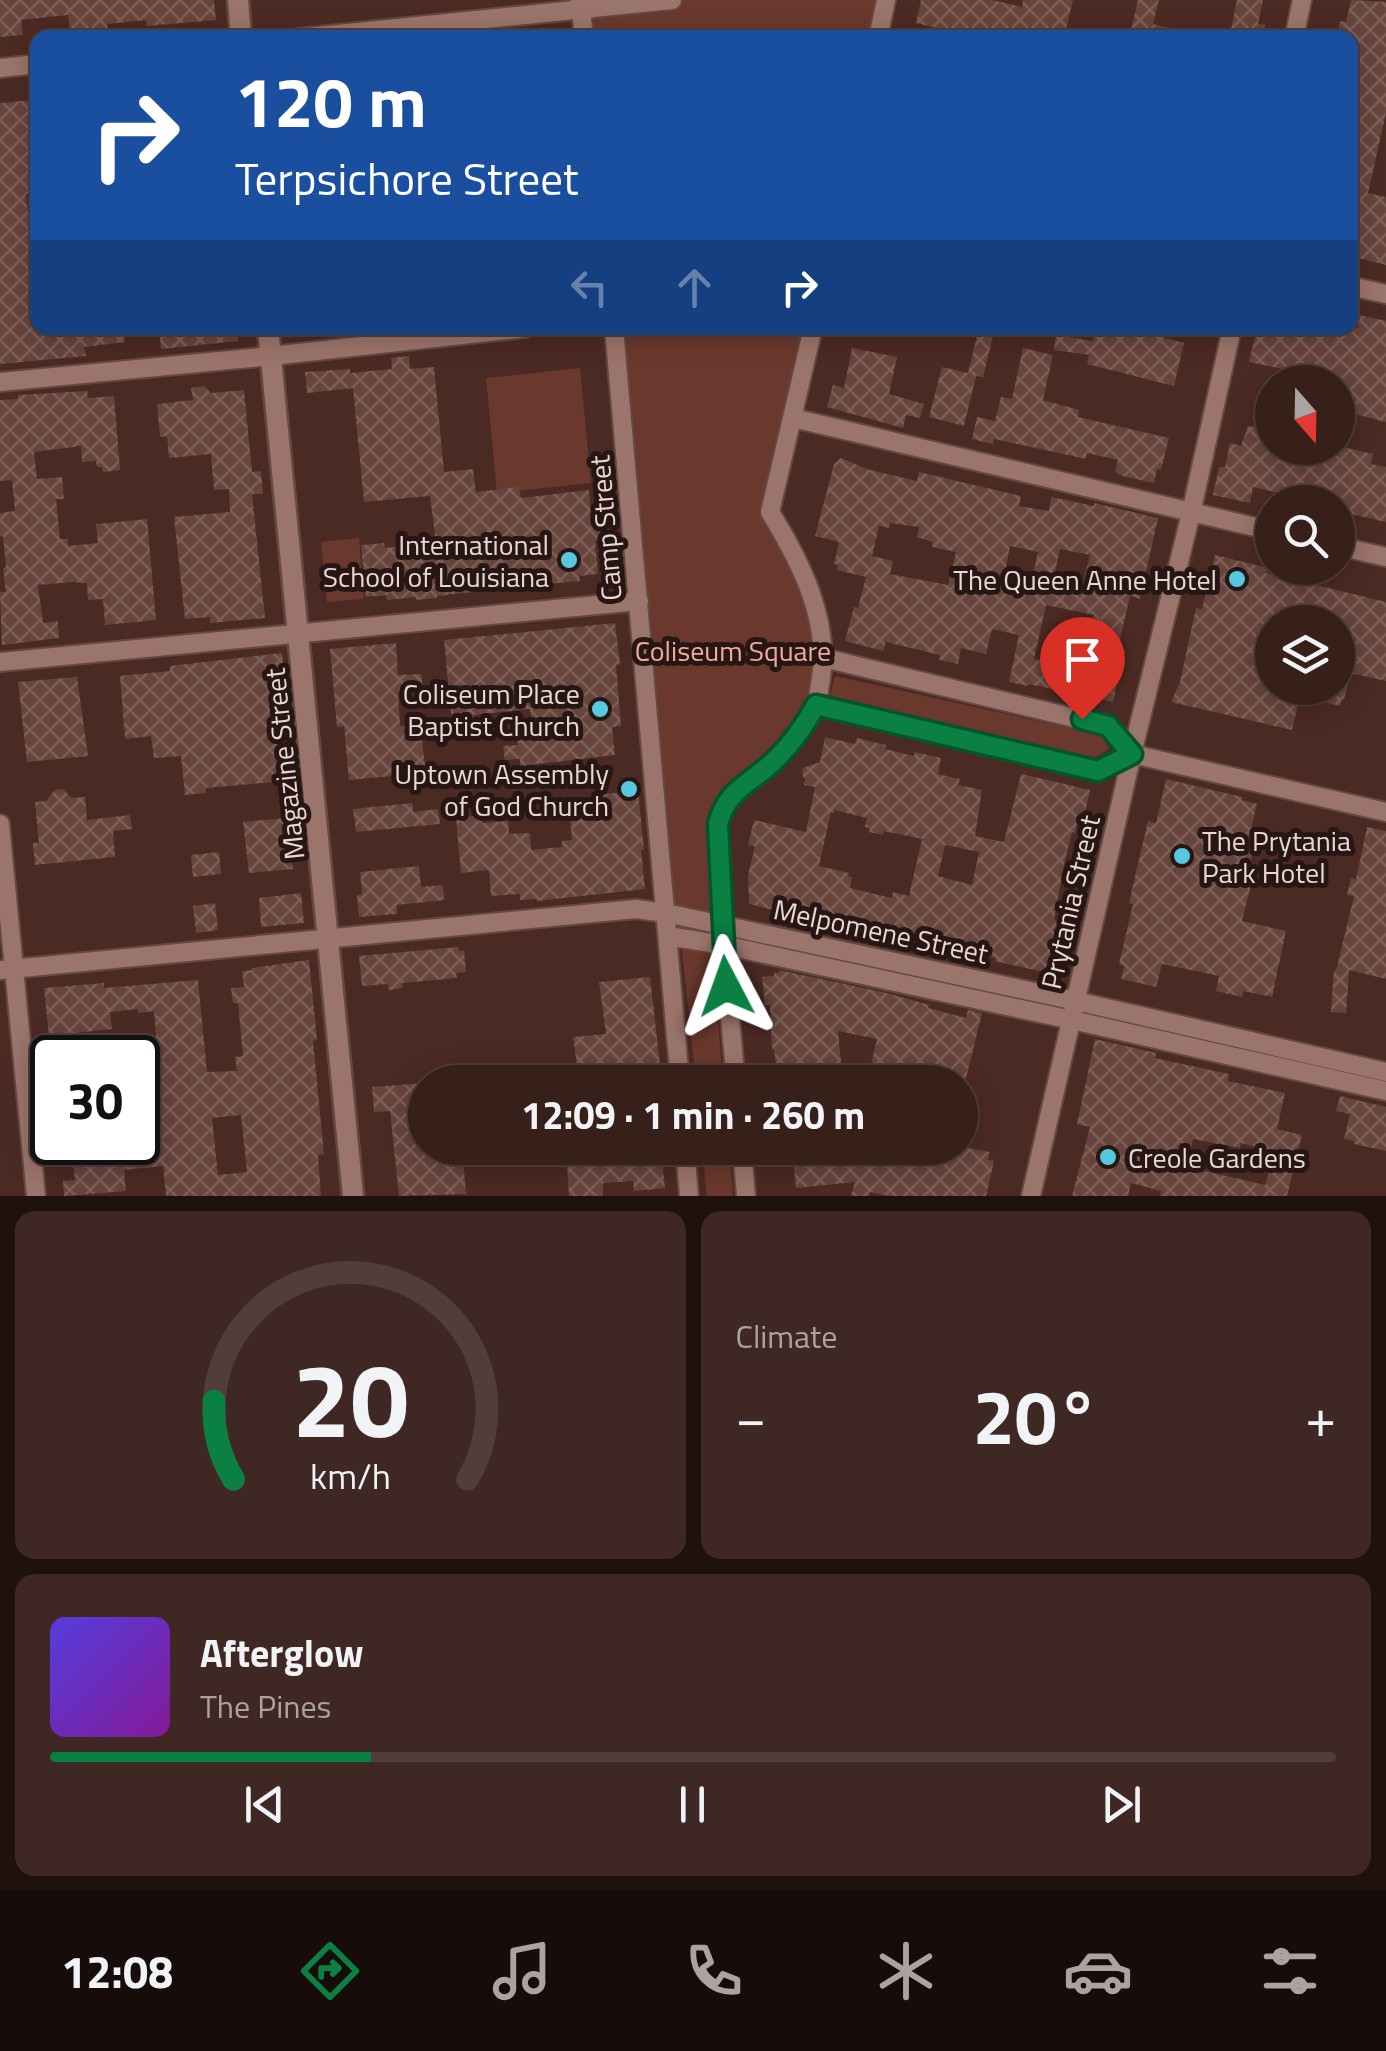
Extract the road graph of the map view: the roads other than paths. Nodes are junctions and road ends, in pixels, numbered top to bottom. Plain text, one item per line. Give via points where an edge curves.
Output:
1 (238, 0) edge
2 (672, 0) edge
3 (886, 0) edge
4 (1302, 0) edge
5 (641, 1) edge
6 (581, 4) edge
7 (240, 30) edge
8 (366, 30) edge
9 (583, 30) edge
10 (880, 30) edge
11 (1296, 30) edge
12 (30, 65) edge
13 (0, 68) edge
14 (1358, 288) edge
15 (1386, 294) edge
16 (269, 335) edge
17 (462, 335) edge
18 (615, 335) edge
19 (811, 335) edge
20 (1230, 335) edge
21 (271, 356) junction
22 (0, 382) edge
23 (793, 418) junction
24 (1191, 513) junction
25 (1255, 527) edge
26 (1355, 550) edge
27 (1386, 556) edge
28 (639, 601) junction
29 (298, 633) junction
30 (824, 658) junction
31 (0, 662) edge
32 (816, 705) junction
33 (1132, 754) junction
34 (1386, 812) edge
35 (0, 824) edge
36 (666, 913) junction
37 (722, 925) junction
38 (668, 936) junction
39 (329, 937) junction
40 (723, 945) junction
41 (7, 969) edge
42 (1074, 1010) junction
43 (679, 1065) edge
44 (734, 1065) edge
45 (1386, 1072) edge
46 (1386, 1091) edge
47 (686, 1165) edge
48 (743, 1165) edge
49 (36, 1196) edge
50 (354, 1196) edge
51 (689, 1196) edge
52 (746, 1196) edge
53 (1031, 1196) edge

1 - 7 street
2 - 5 street
3 - 10 street
4 - 11 street
5 - 6 street
6 - 8 street
6 - 9 street
12 - 13 street
14 - 15 street
16 - 21 street, Magazine Street
17 - 21 street
18 - 28 street, Camp Street
19 - 23 street
20 - 24 street, Prytania Street
21 - 22 street
21 - 29 street, Magazine Street
23 - 24 street
23 - 30 street via 770,512 793,549 819,617
24 - 25 street
24 - 33 street, Prytania Street
26 - 27 street
28 - 29 street
28 - 36 street, Camp Street
29 - 31 street
29 - 39 street, Magazine Street
30 - 32 street
30 - 33 street via 1108,726
32 - 33 street via 1098,771
32 - 37 street via 774,762 722,808
33 - 34 street
33 - 42 street, Prytania Street
35 - 41 street
36 - 37 street, Melpomene Street
36 - 38 street, Camp Street
36 - 39 street, Melpomene Street via 636,909
37 - 40 street
37 - 42 street, Melpomene Street
38 - 40 street, Melpomene Street
38 - 43 street, Camp Street
39 - 41 street, Melpomene Street
39 - 50 street, Magazine Street
40 - 42 street, Melpomene Street
40 - 44 street
41 - 49 street
42 - 45 street, Melpomene Street
42 - 46 street, Melpomene Street
42 - 53 street, Prytania Street
47 - 51 street
48 - 52 street

